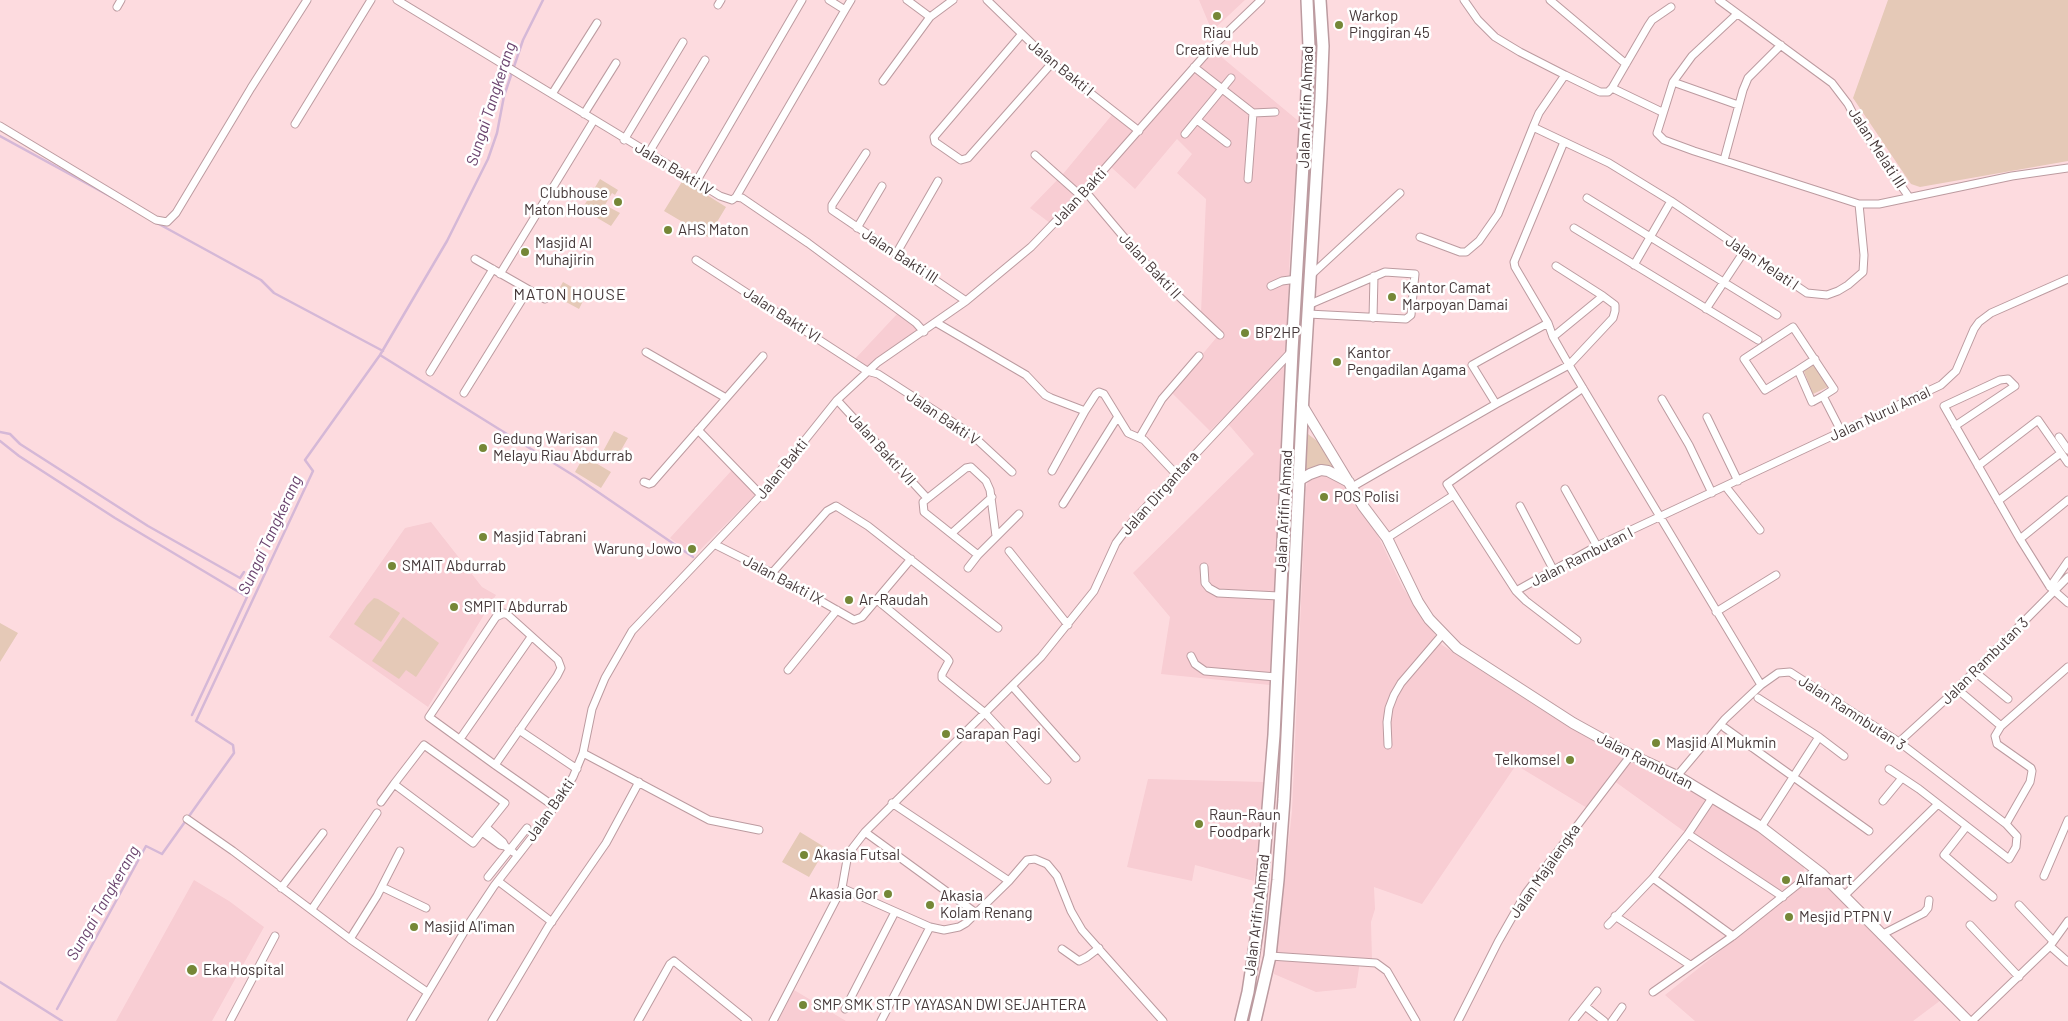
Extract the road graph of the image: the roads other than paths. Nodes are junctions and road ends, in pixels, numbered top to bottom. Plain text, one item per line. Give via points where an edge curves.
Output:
1 (306, 0) edge
2 (371, 0) edge
3 (397, 0) edge
4 (802, 0) edge
5 (829, 0) edge
6 (851, 0) edge
7 (907, 0) edge
8 (953, 0) edge
9 (987, 0) edge
10 (1261, 0) edge
11 (1307, 0) edge
12 (1320, 0) edge
13 (1464, 0) edge
14 (1550, 0) edge
15 (1718, 0) edge
16 (1671, 7) dead end
17 (845, 10) junction
18 (1737, 14) junction
19 (930, 16) junction
20 (597, 23) dead end
21 (1021, 35) junction
22 (683, 42) dead end
23 (1781, 45) junction
24 (705, 60) dead end
25 (616, 63) dead end
26 (1052, 63) junction
27 (1626, 64) junction
28 (1194, 67) junction
29 (1565, 75) junction
30 (1231, 78) dead end
31 (883, 81) dead end
32 (1673, 82) junction
33 (1612, 88) junction
34 (1222, 90) junction
35 (552, 94) junction
36 (1738, 105) junction
37 (1275, 112) dead end
38 (1662, 112) junction
39 (1253, 113) junction
40 (584, 114) junction
41 (594, 120) junction
42 (1197, 120) junction
43 (296, 124) dead end
44 (0, 126) edge
45 (1533, 127) junction
46 (1139, 131) junction
47 (1185, 134) dead end
48 (624, 140) junction
49 (1564, 142) junction
50 (1227, 143) dead end
51 (866, 153) dead end
52 (648, 154) junction
53 (1035, 155) dead end
54 (1724, 160) junction
55 (2068, 168) edge
56 (1248, 179) dead end
57 (938, 181) dead end
58 (696, 182) junction
59 (882, 186) dead end
60 (1400, 193) dead end
61 (1083, 194) junction
62 (1302, 194) junction
63 (1315, 195) junction
64 (736, 197) junction
65 (1909, 197) junction
66 (1587, 198) dead end
67 (1672, 201) junction
68 (1860, 204) junction
69 (857, 228) junction
70 (1574, 228) dead end
71 (1650, 236) junction
72 (1420, 237) dead end
73 (1744, 250) junction
74 (896, 254) junction
75 (476, 259) dead end
76 (696, 260) dead end
77 (1634, 265) junction
78 (1556, 266) dead end
79 (493, 269) junction
80 (500, 274) junction
81 (1374, 276) junction
82 (1310, 277) junction
83 (1297, 279) junction
84 (2068, 279) edge
85 (1723, 280) junction
86 (1271, 286) dead end
87 (528, 290) junction
88 (1603, 296) junction
89 (545, 300) dead end
90 (966, 301) junction
91 (1308, 309) junction
92 (1706, 309) junction
93 (1777, 315) dead end
94 (1373, 318) junction
95 (1548, 322) junction
96 (937, 323) junction
97 (924, 332) junction
98 (1220, 335) dead end
99 (1552, 337) junction
100 (1758, 340) dead end
101 (1292, 351) junction
102 (646, 352) dead end
103 (763, 356) dead end
104 (1199, 356) dead end
105 (1814, 359) junction
106 (1569, 365) junction
107 (1798, 370) junction
108 (868, 371) junction
109 (430, 372) dead end
110 (1583, 388) junction
111 (464, 393) dead end
112 (1822, 396) junction
113 (726, 398) junction
114 (1662, 399) dead end
115 (837, 400) junction
116 (1496, 404) junction
117 (1302, 405) junction
118 (1085, 411) junction
119 (1707, 417) dead end
120 (1117, 418) junction
121 (1955, 426) junction
122 (698, 430) junction
123 (1841, 431) junction
124 (2059, 438) dead end
125 (1142, 439) junction
126 (2065, 452) edge
127 (2068, 463) edge
128 (1978, 466) junction
129 (1052, 470) dead end
130 (1012, 472) dead end
131 (1176, 474) junction
132 (1298, 481) junction
133 (1738, 481) junction
134 (644, 482) dead end
135 (1351, 485) junction
136 (1726, 486) junction
137 (1565, 489) dead end
138 (1712, 493) junction
139 (761, 495) junction
140 (1454, 495) junction
141 (992, 497) junction
142 (927, 498) junction
143 (2068, 500) edge
144 (1998, 501) junction
145 (1063, 504) dead end
146 (1520, 506) dead end
147 (1019, 514) dead end
148 (1661, 518) junction
149 (1760, 530) dead end
150 (952, 533) junction
151 (996, 536) junction
152 (1387, 538) junction
153 (2020, 539) junction
154 (716, 544) junction
155 (1597, 546) junction
156 (1009, 551) dead end
157 (978, 555) junction
158 (911, 559) junction
159 (2068, 561) edge
160 (1204, 567) dead end
161 (968, 568) dead end
162 (1554, 571) junction
163 (772, 573) junction
164 (1776, 575) dead end
165 (2068, 577) edge
166 (2052, 589) junction
167 (1516, 591) junction
168 (1279, 596) junction
169 (877, 600) junction
170 (2068, 603) edge
171 (837, 610) junction
172 (1716, 612) junction
173 (1068, 625) junction
174 (998, 628) dead end
175 (1442, 635) junction
176 (531, 637) junction
177 (1577, 640) dead end
178 (1191, 656) dead end
179 (2068, 667) edge
180 (788, 670) dead end
181 (1974, 672) junction
182 (1276, 677) junction
183 (1761, 685) junction
184 (1012, 686) junction
185 (1957, 689) junction
186 (1758, 698) dead end
187 (2008, 699) dead end
188 (984, 713) junction
189 (2001, 726) junction
190 (1725, 728) dead end
191 (520, 730) junction
192 (1274, 735) junction
193 (1287, 735) junction
194 (1819, 737) junction
195 (460, 739) junction
196 (1899, 742) junction
197 (1388, 745) dead end
198 (583, 754) junction
199 (1631, 754) junction
200 (1844, 756) dead end
201 (1076, 758) dead end
202 (495, 765) junction
203 (576, 769) junction
204 (1889, 769) dead end
205 (1677, 776) junction
206 (1794, 776) junction
207 (1902, 778) junction
208 (1047, 780) dead end
209 (639, 782) junction
210 (394, 784) junction
211 (1712, 798) junction
212 (1883, 801) dead end
213 (381, 802) dead end
214 (892, 803) junction
215 (1938, 804) junction
216 (555, 807) junction
217 (377, 813) dead end
218 (187, 820) dead end
219 (2068, 820) edge
220 (2006, 824) junction
221 (1762, 827) junction
222 (1966, 827) junction
223 (527, 828) dead end
224 (484, 830) junction
225 (759, 830) dead end
226 (1869, 831) dead end
227 (865, 832) junction
228 (322, 833) dead end
229 (1688, 834) junction
230 (507, 848) junction
231 (400, 851) dead end
232 (517, 856) junction
233 (1817, 869) junction
234 (2044, 876) dead end
235 (488, 877) dead end
236 (1653, 878) junction
237 (498, 881) junction
238 (1009, 881) junction
239 (382, 887) junction
240 (281, 888) junction
241 (842, 888) junction
242 (1783, 896) junction
243 (1844, 896) junction
244 (1993, 896) dead end
245 (1928, 900) dead end
246 (2019, 905) dead end
247 (426, 908) dead end
248 (312, 909) junction
249 (895, 912) junction
250 (976, 913) junction
251 (1615, 916) junction
252 (2068, 921) edge
253 (552, 922) junction
254 (1970, 924) dead end
255 (1608, 925) dead end
256 (930, 927) junction
257 (1881, 935) junction
258 (275, 936) dead end
259 (1733, 936) junction
260 (350, 939) junction
261 (2051, 944) junction
262 (1099, 948) junction
263 (1062, 950) dead end
264 (1270, 956) junction
265 (2068, 962) edge
266 (1690, 965) junction
267 (2019, 977) junction
268 (1597, 991) dead end
269 (428, 992) junction
270 (1653, 992) dead end
271 (1585, 1006) junction
272 (1622, 1007) dead end
273 (845, 1009) dead end
274 (230, 1021) edge
275 (411, 1021) edge
276 (492, 1021) edge
277 (638, 1021) edge
278 (748, 1021) edge
279 (773, 1021) edge
280 (881, 1021) edge
281 (1163, 1021) edge
282 (1241, 1021) edge
283 (1256, 1021) edge
284 (1416, 1021) edge
285 (1458, 1021) edge
286 (1573, 1021) edge
287 (1604, 1021) edge
288 (1612, 1021) edge
289 (1968, 1021) edge
290 (1972, 1021) edge

1 - 44 street via 176,213 167,222 156,220
2 - 43 street
3 - 35 street, Jalan Bakti IV
4 - 58 street
5 - 17 street
6 - 17 street
7 - 19 street
8 - 19 street
9 - 21 street, Jalan Bakti I
10 - 28 street, Jalan Bakti
11 - 62 main road, Jalan Arifin Ahmad via 1309,47
12 - 63 main road, Jalan Arifin Ahmad via 1323,46
13 - 29 street via 1495,37
14 - 27 street
15 - 18 street, Jalan Melati III
16 - 27 street via 1648,26
17 - 64 street
18 - 23 street, Jalan Melati III
18 - 32 street via 1692,56
19 - 31 street
20 - 35 street
21 - 26 street, Jalan Bakti I
21 - 26 street via 934,136 935,142 961,160 968,158
22 - 48 street
23 - 36 street via 1751,73
23 - 65 street, Jalan Melati III via 1840,92 1860,127
24 - 52 street
25 - 40 street
26 - 46 street, Jalan Bakti I
27 - 33 street
28 - 34 street
28 - 46 street, Jalan Bakti
29 - 33 street via 1603,92
29 - 45 street via 1539,112
30 - 34 street
32 - 36 street
32 - 38 street
33 - 38 street
34 - 39 street
34 - 42 street
35 - 40 street, Jalan Bakti IV
36 - 54 street
37 - 39 street
38 - 54 street via 1656,130 1661,138
39 - 56 street
40 - 41 street, Jalan Bakti IV
41 - 48 street, Jalan Bakti IV
41 - 80 street
42 - 47 street
42 - 50 street
45 - 49 street, Jalan Melati I
45 - 72 street via 1498,214 1478,241 1466,252 1460,252
46 - 61 street, Jalan Bakti
48 - 52 street, Jalan Bakti IV
49 - 67 street, Jalan Melati I via 1610,163
49 - 95 street via 1514,262
51 - 69 street, Jalan Bakti III via 832,205 834,212
52 - 58 street, Jalan Bakti IV
53 - 61 street, Jalan Bakti II
54 - 68 street
55 - 65 street, Jalan Melati III
57 - 74 street
58 - 64 street, Jalan Bakti IV via 723,198 732,200
59 - 69 street
60 - 82 street
61 - 90 street, Jalan Bakti via 1013,263
61 - 98 street, Jalan Bakti II via 1154,273
62 - 63 main road
62 - 83 main road, Jalan Arifin Ahmad
63 - 82 main road, Jalan Arifin Ahmad
64 - 97 street, Jalan Bakti IV via 808,243
65 - 68 street via 1879,204
66 - 71 street
67 - 71 street
67 - 73 street, Jalan Melati I
68 - 73 street, Jalan Melati I via 1863,272 1838,291 1827,295 1807,293
69 - 74 street, Jalan Bakti III
70 - 77 street
71 - 77 street
71 - 85 street
73 - 85 street
74 - 90 street, Jalan Bakti III
75 - 79 street
76 - 108 street, Jalan Bakti VI
77 - 92 street
78 - 88 street
79 - 80 street
79 - 109 street
80 - 87 street
81 - 91 street
81 - 94 street
81 - 94 street via 1385,272 1415,274 1411,314 1406,319
82 - 91 main road, Jalan Arifin Ahmad
83 - 86 street
83 - 101 main road, Jalan Arifin Ahmad
84 - 123 street, Jalan Nurul Amal via 1991,313 1979,322 1956,371 1941,385
85 - 92 street
85 - 93 street
87 - 89 street
87 - 111 street
88 - 99 street
88 - 106 street via 1614,304 1614,314
90 - 96 street, Jalan Bakti
91 - 94 street
91 - 117 main road, Jalan Arifin Ahmad
92 - 100 street
95 - 99 street
95 - 116 street via 1472,365
96 - 97 street, Jalan Bakti
96 - 118 street via 1026,375 1045,395
97 - 108 street, Jalan Bakti
99 - 106 street
101 - 131 street, Jalan Dirgantara
101 - 168 main road, Jalan Arifin Ahmad
102 - 113 street
103 - 113 street
104 - 125 street via 1162,399 1141,435
105 - 107 street
105 - 107 street via 1793,327 1744,360 1765,390
105 - 112 street via 1834,388
106 - 110 street
106 - 116 street
107 - 112 street via 1812,402
108 - 115 street, Jalan Bakti
108 - 130 street, Jalan Bakti V via 878,374 971,434
110 - 140 street via 1446,484
110 - 148 street
112 - 123 street
113 - 122 street
114 - 138 street
115 - 139 street, Jalan Bakti
115 - 142 street, Jalan Bakti VII
116 - 135 street
117 - 132 main road, Jalan Arifin Ahmad
117 - 135 main road, Jalan Rambutan
118 - 120 street via 1100,392 1109,401
118 - 129 street
119 - 133 street
120 - 125 street via 1128,433
120 - 145 street
121 - 121 street via 1944,406 2000,380 2008,379 2014,386
121 - 128 street
122 - 134 street via 652,483
122 - 139 street
123 - 133 street, Jalan Nurul Amal
124 - 126 street
125 - 131 street
126 - 127 street
126 - 128 street via 2038,420
126 - 144 street
128 - 144 street
131 - 173 street, Jalan Dirgantara via 1124,531 1094,590
132 - 135 main road via 1321,470
132 - 193 main road, Jalan Arifin Ahmad
133 - 136 street, Jalan Nurul Amal
135 - 152 main road, Jalan Rambutan
136 - 138 street, Jalan Nurul Amal
136 - 149 street
137 - 155 street
138 - 148 street, Jalan Nurul Amal
139 - 154 street, Jalan Bakti
140 - 152 street
140 - 167 street, Jalan Rambutan I
141 - 142 street via 986,481 970,466
141 - 150 street
141 - 151 street
142 - 150 street via 923,502 923,510
143 - 153 street
144 - 153 street
146 - 162 street
147 - 151 street
148 - 155 street, Jalan Rambutan I
148 - 172 street
150 - 157 street
151 - 157 street
152 - 175 main road, Jalan Rambutan via 1418,602
153 - 166 street
154 - 163 street, Jalan Bakti IX
154 - 198 street, Jalan Bakti via 632,631 605,678 592,709
155 - 162 street, Jalan Rambutan I
156 - 173 street
157 - 161 street
158 - 163 street via 836,506 827,510
158 - 169 street, Jalan Bakti IX
158 - 174 street
159 - 166 street
160 - 168 street via 1205,583 1214,592
162 - 167 street, Jalan Rambutan I
163 - 171 street, Jalan Bakti IX
164 - 172 street
165 - 166 street, Jalan Rambutan 3
166 - 170 street
166 - 181 street, Jalan Rambutan 3
167 - 177 street
168 - 182 main road, Jalan Arifin Ahmad
169 - 171 street, Jalan Bakti IX via 856,619
169 - 188 street via 947,658 948,664 942,674 944,680
171 - 180 street
172 - 183 street
173 - 184 street, Jalan Dirgantara
175 - 197 street via 1394,695 1387,722
175 - 199 main road, Jalan Rambutan via 1479,664 1573,723
176 - 191 street via 558,660 561,669
176 - 195 street
176 - 195 street via 508,615 496,617 429,717
178 - 182 street via 1195,664 1205,671
179 - 189 street
181 - 185 street, Jalan Rambutan 3
181 - 187 street
182 - 192 main road, Jalan Arifin Ahmad
183 - 196 street, Jalan Ramnbutan 3 via 1780,672 1793,674
183 - 205 street, Jalan Ramnbutan 3 via 1725,719
184 - 188 street, Jalan Dirgantara
184 - 201 street
185 - 189 street
185 - 196 street, Jalan Rambutan 3
186 - 194 street
188 - 208 street
188 - 214 street, Jalan Dirgantara
189 - 220 street via 1995,736 1997,744 2032,771 2030,782
190 - 206 street
191 - 202 street
191 - 203 street
192 - 193 main road
192 - 282 main road, Jalan Arifin Ahmad via 1259,919
193 - 264 main road, Jalan Arifin Ahmad
194 - 200 street
194 - 206 street
195 - 202 street
196 - 220 street, Jalan Ramnbutan 3
198 - 203 street, Jalan Bakti
198 - 209 street
199 - 205 main road, Jalan Rambutan
199 - 285 street, Jalan Majalengka via 1526,893
202 - 216 street
203 - 216 street, Jalan Bakti
204 - 207 street
205 - 211 main road, Jalan Rambutan
206 - 221 street
206 - 226 street
207 - 212 street
207 - 215 street
209 - 225 street via 709,820
209 - 253 street via 606,843
210 - 213 street
210 - 224 street via 473,842
210 - 224 street via 424,745 505,803
211 - 221 main road, Jalan Rambutan
211 - 229 street
214 - 227 street, Jalan Dirgantara
214 - 238 street
215 - 222 street
215 - 243 street
216 - 232 street, Jalan Bakti
217 - 248 street
218 - 240 street
219 - 234 street
220 - 222 street, Jalan Ramnbutan 3 via 2017,836 2016,847 2009,859
221 - 233 main road, Jalan Rambutan
222 - 244 street via 1944,855
223 - 230 street
224 - 230 street
227 - 241 street, Jalan Dirgantara via 846,859
227 - 250 street
228 - 240 street
229 - 236 street
229 - 242 street
230 - 232 street
230 - 235 street
231 - 239 street
232 - 237 street, Jalan Bakti
233 - 242 street
233 - 243 main road, Jalan Rambutan
236 - 251 street
236 - 259 street
237 - 253 street
237 - 269 street, Jalan Bakti
238 - 250 street
238 - 262 street via 1027,860 1048,864 1057,876 1082,930
239 - 247 street
239 - 260 street
240 - 248 street
241 - 249 street
241 - 279 street, Jalan Dirgantara
242 - 259 street
243 - 257 main road, Jalan Rambutan
245 - 257 street via 1924,913
246 - 261 street
248 - 260 street
249 - 256 street
249 - 273 street
250 - 256 street via 959,927 944,930
251 - 255 street
251 - 266 street
252 - 261 street
253 - 276 street
254 - 267 street
256 - 280 street
257 - 289 main road, Jalan Rambutan
258 - 274 street
259 - 266 street
260 - 269 street
261 - 265 street
261 - 267 street
262 - 263 street via 1079,961
262 - 281 street
264 - 283 main road, Jalan Arifin Ahmad
264 - 284 street via 1376,963 1386,971
266 - 270 street
267 - 290 street
268 - 271 street
269 - 275 street, Jalan Bakti
271 - 286 street
271 - 287 street
272 - 288 street
277 - 278 street via 674,961

